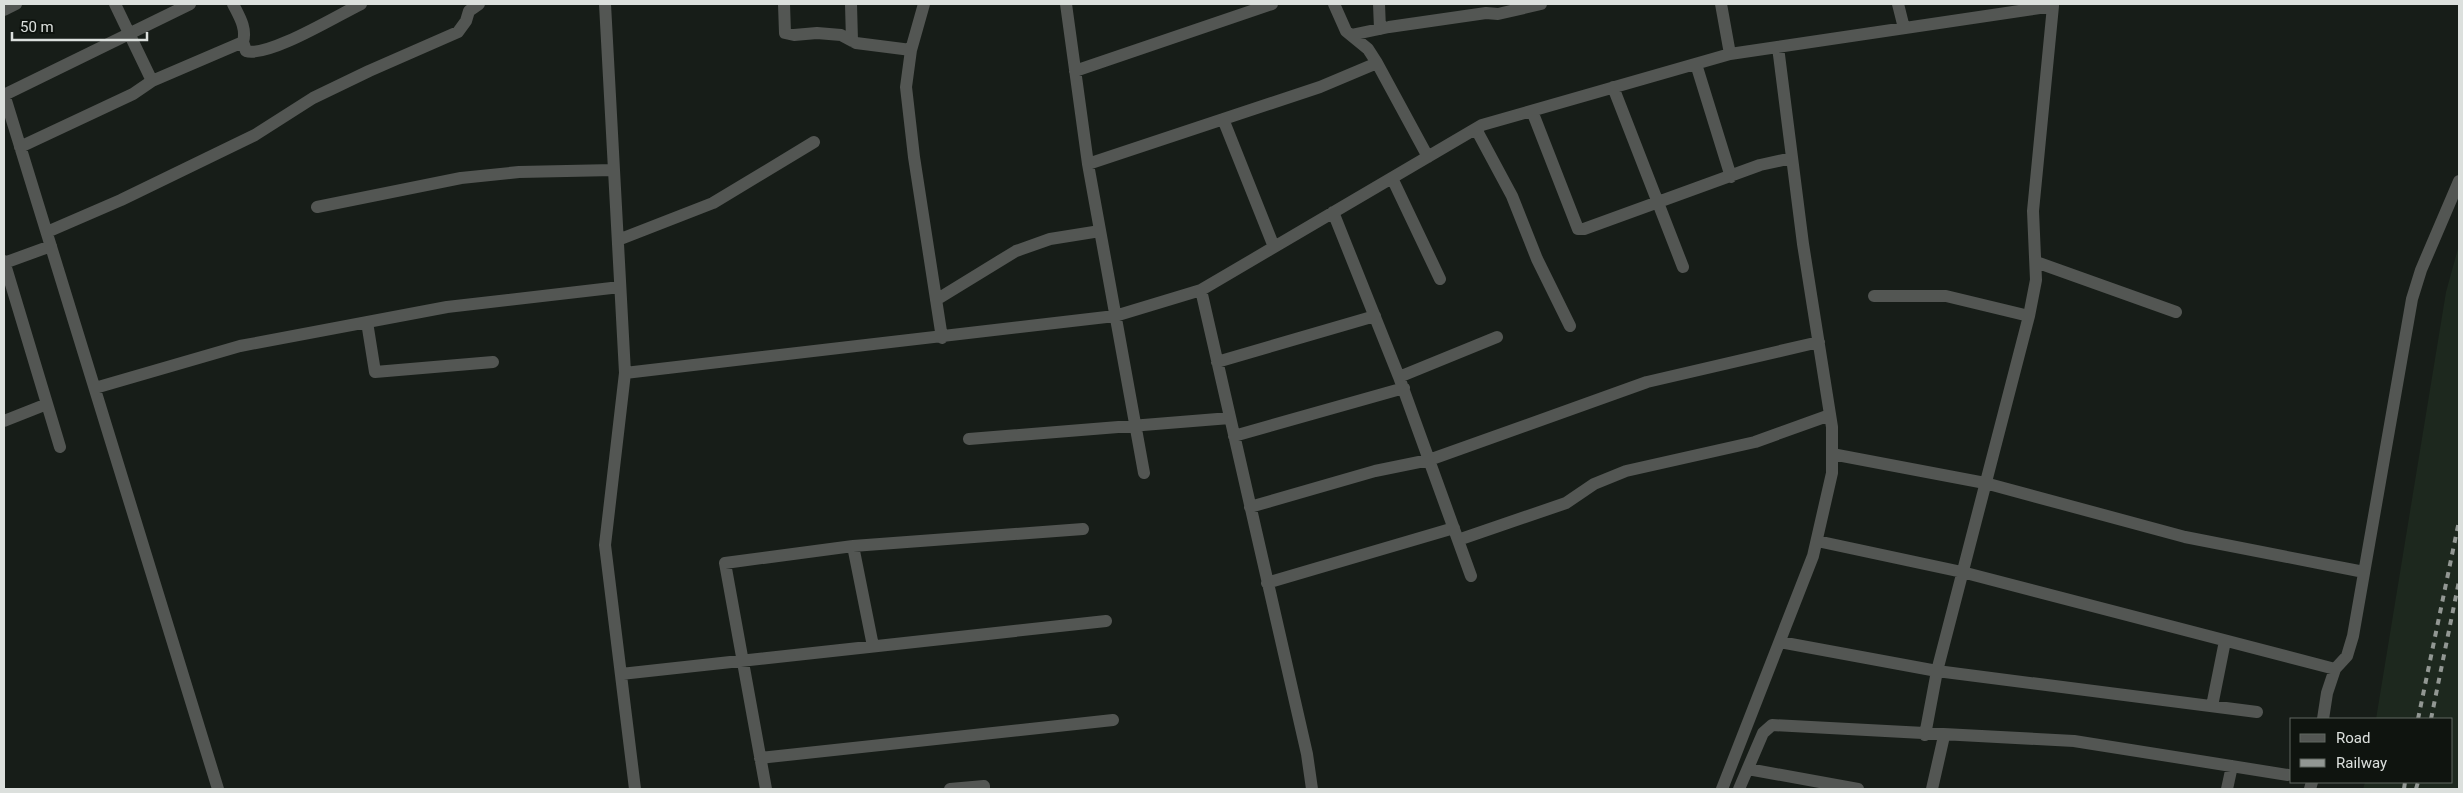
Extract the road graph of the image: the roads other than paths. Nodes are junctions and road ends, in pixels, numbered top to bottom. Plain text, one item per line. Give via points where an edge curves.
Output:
1 (16, 4) edge
2 (114, 4) edge
3 (190, 4) edge
4 (233, 4) edge
5 (361, 4) edge
6 (479, 4) edge
7 (606, 4) edge
8 (784, 4) edge
9 (850, 4) edge
10 (924, 4) edge
11 (1066, 4) edge
12 (1272, 4) edge
13 (1334, 4) edge
14 (1379, 4) edge
15 (1541, 4) edge
16 (1721, 4) edge
17 (1898, 4) edge
18 (2053, 5) edge
19 (1484, 8) edge
20 (4, 10) edge
21 (1904, 28) junction
22 (1380, 29) junction
23 (128, 32) junction
24 (1351, 35) junction
25 (852, 41) junction
26 (243, 42) junction
27 (1778, 47) junction
28 (912, 50) junction
29 (1730, 54) junction
30 (1377, 62) junction
31 (1696, 64) junction
32 (1075, 71) junction
33 (152, 81) junction
34 (1614, 88) junction
35 (4, 94) edge
36 (1532, 111) junction
37 (1223, 119) junction
38 (1476, 129) junction
39 (814, 142) dead end
40 (20, 147) junction
41 (1428, 157) junction
42 (1792, 158) junction
43 (1088, 164) junction
44 (614, 170) junction
45 (1731, 177) junction
46 (1392, 178) junction
47 (2459, 181) edge
48 (1658, 202) junction
49 (317, 207) dead end
50 (1333, 212) junction
51 (1100, 231) junction
52 (47, 232) junction
53 (618, 240) junction
54 (51, 246) junction
55 (1274, 247) junction
56 (4, 262) edge
57 (2036, 262) junction
58 (1683, 267) dead end
59 (6, 278) edge
60 (1440, 279) dead end
61 (620, 287) junction
62 (1201, 290) junction
63 (1874, 296) dead end
64 (936, 300) junction
65 (2176, 312) dead end
66 (1115, 316) junction
67 (1375, 316) junction
68 (2029, 316) junction
69 (367, 322) junction
70 (1570, 326) dead end
71 (1497, 337) dead end
72 (942, 338) junction
73 (1819, 342) junction
74 (493, 362) dead end
75 (1217, 362) junction
76 (625, 373) junction
77 (1401, 383) junction
78 (95, 388) junction
79 (47, 404) junction
80 (1830, 415) junction
81 (1230, 418) junction
82 (4, 421) edge
83 (1136, 426) junction
84 (1234, 436) junction
85 (969, 439) dead end
86 (60, 447) dead end
87 (1832, 454) junction
88 (1430, 460) junction
89 (1144, 473) dead end
90 (1985, 483) junction
91 (1250, 508) junction
92 (1083, 529) dead end
93 (1456, 534) junction
94 (1817, 541) junction
95 (853, 546) junction
96 (1962, 572) junction
97 (2364, 572) junction
98 (1471, 576) dead end
99 (1266, 583) junction
100 (1106, 621) dead end
101 (2225, 641) junction
102 (1780, 642) junction
103 (873, 646) junction
104 (741, 661) junction
105 (2335, 669) junction
106 (1937, 671) junction
107 (621, 674) junction
108 (2212, 706) junction
109 (2256, 712) dead end
110 (2322, 718) edge
111 (1113, 720) dead end
112 (1925, 735) junction
113 (1944, 736) junction
114 (760, 758) junction
115 (2232, 766) junction
116 (1748, 769) junction
117 (2288, 775) dead end
118 (218, 789) edge
119 (636, 789) edge
120 (766, 789) edge
121 (950, 789) edge
122 (984, 789) edge
123 (1312, 789) edge
124 (1722, 789) edge
125 (1739, 789) edge
126 (1858, 789) edge
127 (1932, 789) edge
128 (2227, 789) edge

1 - 20 street
2 - 23 street
3 - 23 street
4 - 26 street via 245,34
5 - 26 street via 273,48 254,53 246,51
6 - 52 street via 468,11 458,32 321,94 255,135
7 - 44 street
8 - 25 street via 786,33 841,35
9 - 25 street
10 - 28 street
11 - 32 street
12 - 32 street
13 - 24 street
14 - 22 street
15 - 19 street via 1498,14
16 - 29 street
17 - 21 street
18 - 21 street
18 - 57 street via 2033,211
19 - 22 street
21 - 27 street
22 - 24 street
23 - 33 street
23 - 35 street
24 - 30 street via 1368,49
25 - 28 street
26 - 33 street
27 - 29 street
27 - 42 street
28 - 64 street via 906,87
29 - 31 street
30 - 37 street via 1320,87
30 - 41 street
31 - 34 street
31 - 45 street
32 - 43 street
33 - 40 street via 133,94
34 - 36 street
34 - 48 street
35 - 40 street
36 - 38 street
36 - 48 street via 1578,229
37 - 43 street
37 - 55 street
38 - 41 street
38 - 70 street via 1512,196 1537,259
39 - 53 street via 713,203
40 - 52 street
41 - 46 street
42 - 45 street via 1760,165
42 - 73 street
43 - 51 street
44 - 49 street via 518,172 461,178
44 - 53 street
45 - 48 street
46 - 50 street
46 - 60 street
47 - 97 street via 2412,299
48 - 58 street
50 - 55 street
50 - 67 street
51 - 64 street via 1050,239 1016,251
51 - 66 street
52 - 54 street
53 - 61 street
54 - 56 street
54 - 78 street
55 - 62 street
56 - 59 street
57 - 65 street
57 - 68 street
59 - 79 street
61 - 69 street via 447,307
61 - 76 street
62 - 66 street
62 - 75 street
63 - 68 street via 1946,296
64 - 72 street
66 - 72 street
66 - 83 street
67 - 75 street
67 - 77 street
68 - 90 street
69 - 74 street via 375,372
69 - 78 street via 240,346
71 - 77 street
72 - 76 street
73 - 80 street
73 - 88 street via 1647,382
75 - 81 street
76 - 107 street via 605,545
77 - 84 street
77 - 88 street
78 - 118 street
79 - 82 street
79 - 86 street
80 - 87 street
80 - 93 street via 1756,442 1626,471 1594,484 1566,503
81 - 83 street
81 - 84 street
83 - 85 street
83 - 89 street
84 - 91 street
87 - 90 street
87 - 94 street via 1831,485
88 - 91 street via 1375,472
88 - 93 street
90 - 96 street
90 - 97 street via 2185,537
91 - 99 street
92 - 95 street
93 - 98 street
93 - 99 street
94 - 96 street
94 - 102 street
95 - 103 street
95 - 104 street via 725,563
96 - 101 street
96 - 106 street
97 - 105 street via 2353,636 2347,656
99 - 123 street via 1307,754
100 - 103 street
101 - 105 street
101 - 108 street
102 - 106 street
102 - 124 street
103 - 104 street
104 - 107 street
104 - 114 street
105 - 110 street
106 - 108 street
106 - 112 street
107 - 119 street
108 - 109 street
111 - 114 street
112 - 113 street
112 - 116 street via 1772,725 1763,733
113 - 115 street via 2074,741
113 - 127 street
114 - 120 street
115 - 117 street
115 - 128 street
116 - 125 street
116 - 126 street
121 - 122 street via 984,786

